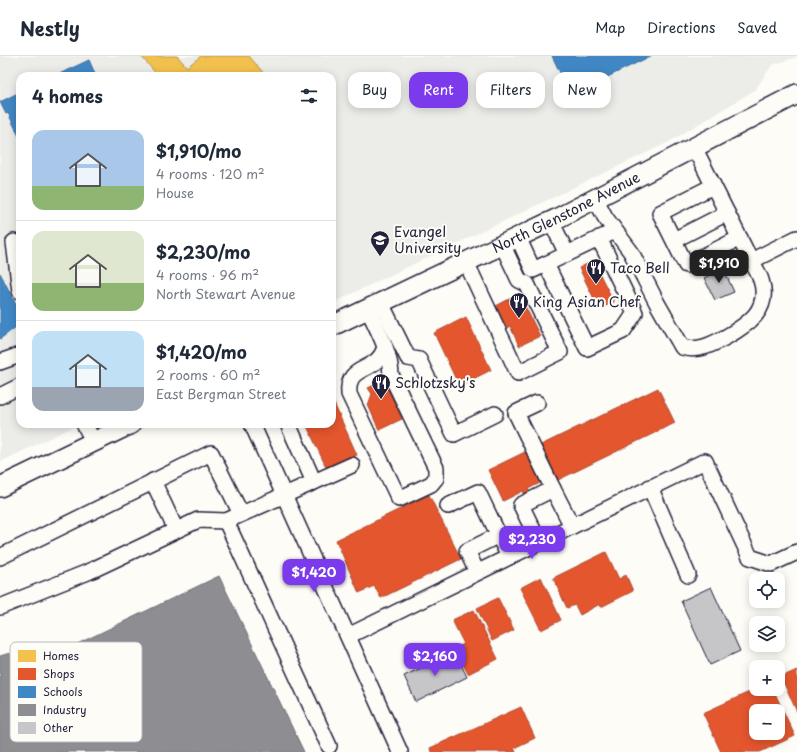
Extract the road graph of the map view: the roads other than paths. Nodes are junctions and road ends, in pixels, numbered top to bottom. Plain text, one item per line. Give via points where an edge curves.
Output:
1 (797, 94) edge
2 (694, 147) junction
3 (713, 186) junction
4 (595, 198) junction
5 (727, 213) junction
6 (551, 221) junction
7 (615, 231) junction
8 (740, 238) junction
9 (797, 238) edge
10 (595, 240) junction
11 (674, 240) junction
12 (510, 241) junction
13 (14, 242) dead end
14 (567, 254) junction
15 (16, 258) edge
16 (752, 261) junction
17 (466, 262) junction
18 (546, 264) junction
19 (657, 303) junction
20 (374, 306) junction
21 (635, 313) junction
22 (336, 324) edge
23 (582, 339) junction
24 (385, 346) junction
25 (16, 356) edge
26 (0, 362) edge
27 (16, 388) edge
28 (0, 396) edge
29 (537, 403) dead end
30 (495, 414) dead end
31 (86, 428) edge
32 (123, 428) edge
33 (254, 428) edge
34 (290, 428) edge
35 (94, 442) junction
36 (352, 465) dead end
37 (153, 481) junction
38 (314, 482) junction
39 (0, 487) edge
40 (650, 487) junction
41 (553, 489) junction
42 (284, 496) junction
43 (448, 506) dead end
44 (242, 514) junction
45 (226, 521) junction
46 (572, 526) junction
47 (176, 530) junction
48 (499, 535) junction
49 (539, 542) junction
50 (797, 552) edge
51 (509, 557) junction
52 (0, 558) edge
53 (477, 572) junction
54 (688, 575) dead end
55 (0, 607) edge
56 (348, 636) junction
57 (329, 746) dead end
58 (400, 752) edge

1 - 2 main road, North Glenstone Avenue
2 - 3 street
2 - 4 main road, North Glenstone Avenue
3 - 5 street
3 - 11 street via 660,213
4 - 6 main road, North Glenstone Avenue
4 - 7 street
5 - 8 street
5 - 11 street
6 - 12 main road, North Glenstone Avenue
6 - 14 street
7 - 10 street
7 - 19 street via 631,252
8 - 11 street via 686,265
8 - 16 street
9 - 16 street
10 - 14 street
10 - 21 street
10 - 23 street via 624,316 618,323
12 - 17 main road, North Glenstone Avenue
12 - 17 street via 519,280 527,284 560,352 518,373
12 - 18 street via 533,270
13 - 15 street
14 - 18 street
16 - 19 street via 762,281 761,306 755,318 747,325 713,344 699,349 682,347
17 - 20 main road, North Glenstone Avenue
18 - 23 street
19 - 21 street
20 - 22 main road, North Glenstone Avenue
20 - 24 street
20 - 30 street via 408,358 419,360 454,434
21 - 23 street via 623,331 586,348
24 - 24 street via 382,356 352,376 348,385 349,394 400,499 431,484 436,478 436,468 391,375 390,360
25 - 26 street
27 - 28 street
29 - 41 street via 516,413
31 - 35 street
32 - 35 main road
33 - 42 street
34 - 38 street
35 - 39 main road
36 - 38 street
37 - 44 street via 211,453
37 - 47 street
37 - 52 street
38 - 42 street
40 - 46 street
40 - 50 street via 705,461 750,557 771,564
40 - 54 street
41 - 46 street
41 - 49 street via 521,505
42 - 44 street
42 - 56 street
43 - 48 street via 478,492
44 - 45 street
45 - 47 street via 198,520
45 - 57 street
46 - 49 street
47 - 55 street via 88,572
48 - 51 street
48 - 53 street via 467,551
49 - 51 street
51 - 53 street
53 - 56 street
56 - 58 street

